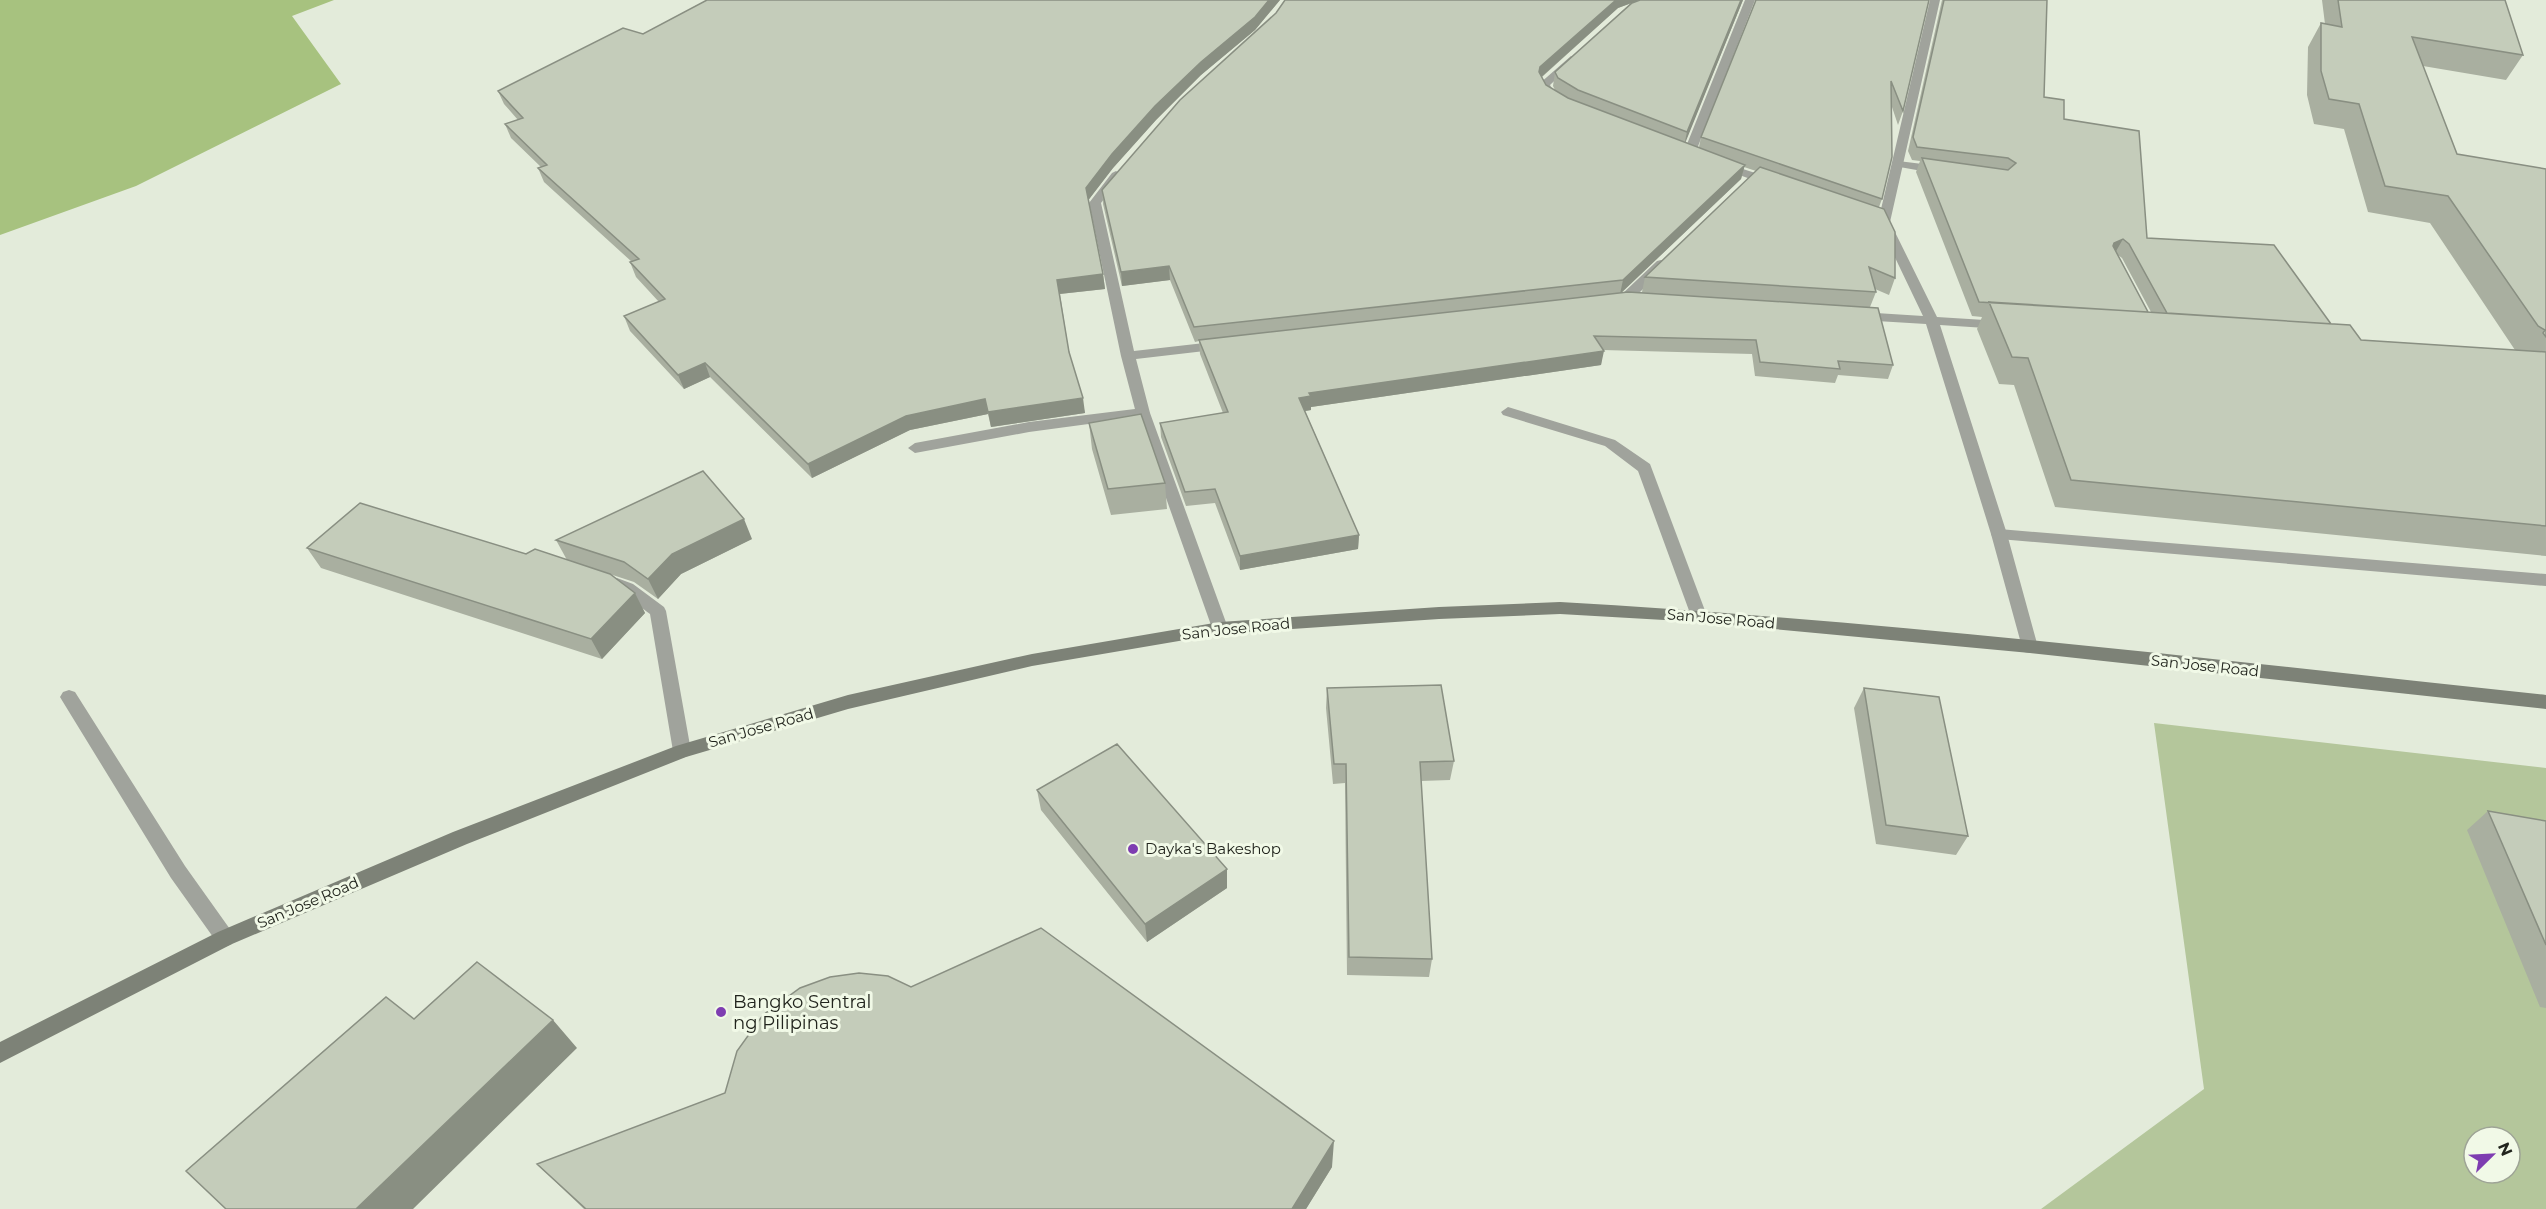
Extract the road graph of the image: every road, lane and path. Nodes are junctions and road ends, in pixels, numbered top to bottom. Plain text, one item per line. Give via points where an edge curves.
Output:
1 (1750, 0) edge
2 (1935, 0) edge
3 (1577, 54) edge
4 (1571, 107) edge
5 (1898, 164) junction
6 (1124, 165) edge
7 (1956, 172) edge
8 (1786, 188) edge
9 (1668, 258) edge
10 (1648, 301) edge
11 (1850, 315) edge
12 (1932, 321) junction
13 (2014, 326) edge
14 (1234, 344) edge
15 (1128, 356) junction
16 (1508, 412) dead end
17 (1143, 413) junction
18 (915, 448) dead end
19 (1999, 534) junction
20 (596, 578) edge
21 (2546, 580) edge
22 (1699, 616) junction
23 (1220, 628) junction
24 (2030, 647) junction
25 (69, 697) dead end
26 (2546, 702) edge
27 (682, 751) junction
28 (225, 938) junction
29 (0, 1053) edge

1 - 8 street via 1694,155 1749,180
2 - 5 street
3 - 4 street via 1544,84 1550,95
5 - 7 street
5 - 12 street via 1879,220
6 - 15 street via 1095,203
9 - 10 street via 1619,300
11 - 12 street
12 - 13 street
12 - 19 street
14 - 15 street
15 - 17 street
16 - 22 street via 1610,443 1645,468
17 - 18 street via 1029,427
17 - 23 street
19 - 21 street
19 - 24 street
20 - 27 street via 627,588 658,611
22 - 23 main road, San Jose Road via 1560,608
22 - 24 main road, San Jose Road
23 - 27 main road, San Jose Road via 1032,660 848,702
24 - 26 main road, San Jose Road
25 - 28 street via 178,873
27 - 28 main road, San Jose Road via 460,838
28 - 29 main road, San Jose Road

